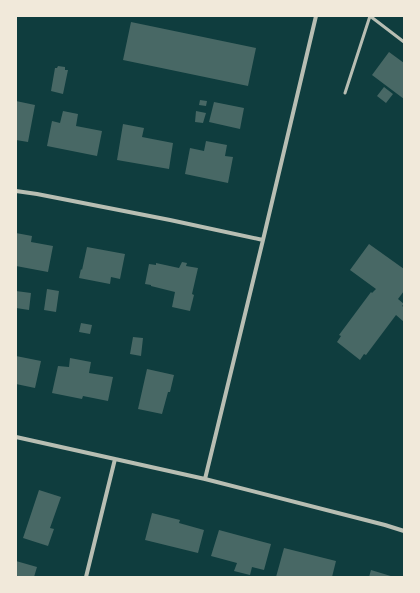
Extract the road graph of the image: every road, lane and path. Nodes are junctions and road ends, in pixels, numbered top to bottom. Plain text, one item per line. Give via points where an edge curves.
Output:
1 (316, 16) edge
2 (370, 16) edge
3 (404, 42) edge
4 (344, 93) dead end
5 (16, 191) edge
6 (263, 240) junction
7 (16, 437) edge
8 (115, 459) junction
9 (205, 479) junction
10 (404, 531) edge
11 (86, 577) edge

1 - 6 street
2 - 3 lane
2 - 4 lane
5 - 6 street
6 - 9 street
7 - 8 street
8 - 9 street
8 - 11 street
9 - 10 street

